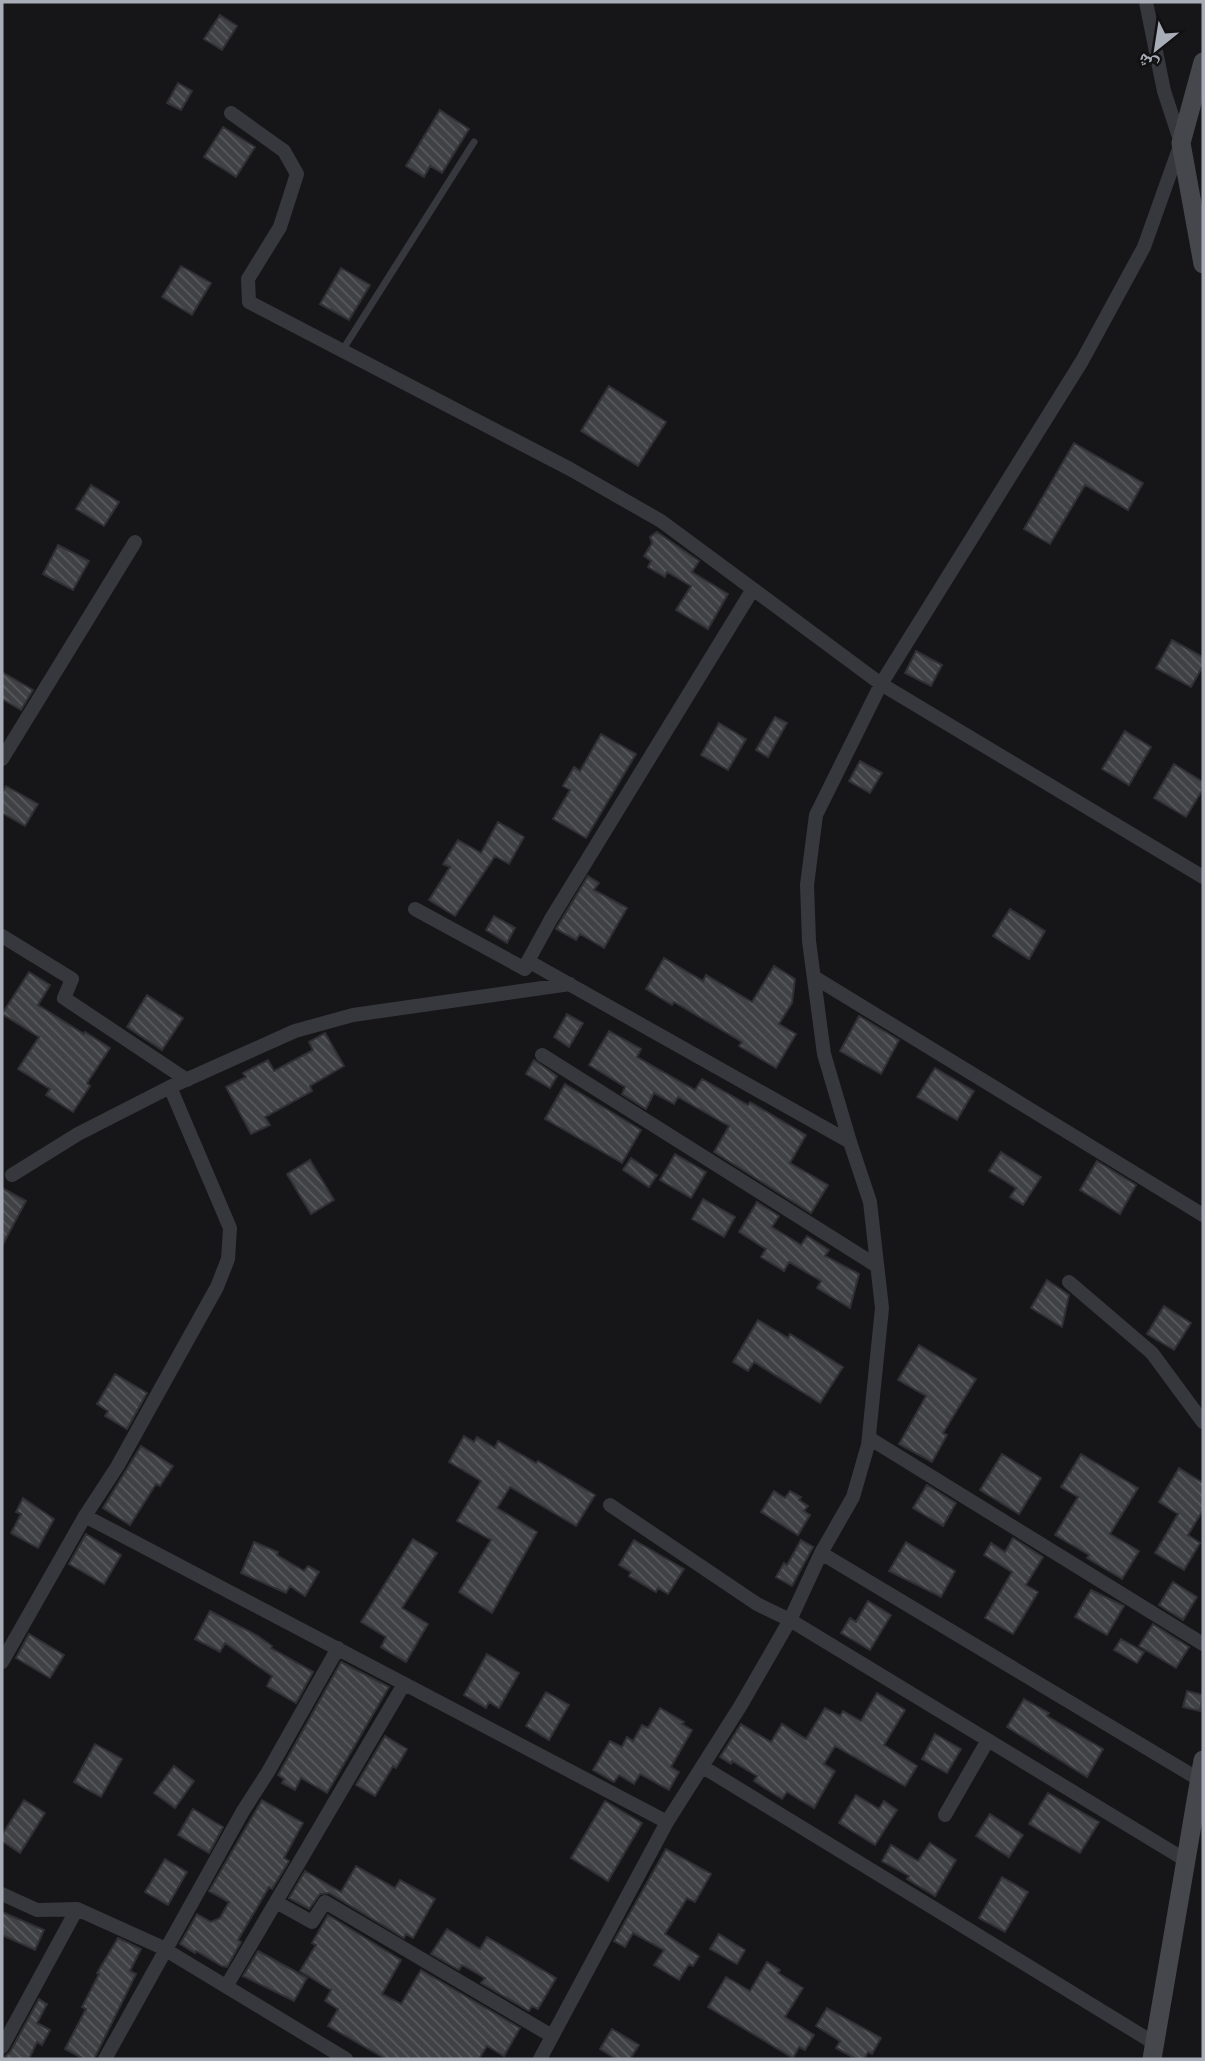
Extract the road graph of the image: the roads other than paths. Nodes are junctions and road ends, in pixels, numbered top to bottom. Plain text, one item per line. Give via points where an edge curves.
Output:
1 (1146, 2) edge
2 (1203, 62) edge
3 (231, 113) dead end
4 (474, 142) dead end
5 (1181, 143) junction
6 (1203, 264) edge
7 (342, 352) junction
8 (135, 542) dead end
9 (753, 589) junction
10 (881, 684) junction
11 (2, 759) edge
12 (1203, 877) edge
13 (415, 909) dead end
14 (2, 936) edge
15 (528, 961) junction
16 (814, 976) junction
17 (570, 985) junction
18 (542, 1055) dead end
19 (187, 1080) junction
20 (170, 1087) junction
21 (850, 1142) junction
22 (12, 1175) dead end
23 (1203, 1215) edge
24 (877, 1266) junction
25 (1069, 1282) dead end
26 (1203, 1422) edge
27 (869, 1438) junction
28 (610, 1505) dead end
29 (85, 1516) junction
30 (821, 1553) junction
31 (790, 1620) junction
32 (1203, 1644) edge
33 (338, 1648) junction
34 (2, 1662) edge
35 (404, 1684) junction
36 (988, 1740) junction
37 (1203, 1760) edge
38 (703, 1767) junction
39 (1200, 1780) junction
40 (945, 1815) dead end
41 (1203, 1817) edge
42 (667, 1822) junction
43 (1191, 1839) junction
44 (1187, 1861) junction
45 (2, 1894) edge
46 (276, 1902) junction
47 (77, 1909) junction
48 (166, 1951) junction
49 (227, 1985) junction
50 (552, 2036) junction
51 (2, 2047) edge
52 (1153, 2051) edge
53 (105, 2059) edge
54 (346, 2059) edge
55 (540, 2059) edge

1 - 5 street via 1164,91
2 - 5 street
3 - 7 street via 284,151 297,174 280,227 248,279 249,302
4 - 7 lane
5 - 6 street
5 - 10 street via 1144,247 1082,361
7 - 9 street via 661,521
8 - 11 street
9 - 10 street
9 - 15 street
10 - 12 street
10 - 16 street via 816,815 807,885
13 - 15 street via 525,969
14 - 19 street via 72,979 64,998
15 - 17 street
16 - 21 street via 824,1054
16 - 23 street
17 - 19 street via 353,1015 295,1031
17 - 21 street
18 - 24 street
19 - 20 street
20 - 22 street via 78,1134
20 - 29 street via 230,1228 228,1259 211,1300
21 - 24 street via 870,1202
24 - 27 street via 882,1308
25 - 26 street via 1152,1353
27 - 30 street via 853,1497
27 - 32 street
28 - 31 street via 757,1604
29 - 33 street
29 - 34 street
30 - 31 street
30 - 39 street
31 - 36 street
31 - 38 street
33 - 35 street
33 - 48 street
35 - 42 street
35 - 46 street
36 - 40 street
36 - 44 street
37 - 39 street
38 - 42 street
38 - 52 street
39 - 43 street
41 - 43 street
42 - 50 street
43 - 44 street
44 - 52 street
45 - 47 street via 37,1910
46 - 49 street
46 - 50 street via 312,1922 325,1902
47 - 48 street
47 - 51 street
48 - 49 street
48 - 53 street
49 - 54 street
50 - 55 street

